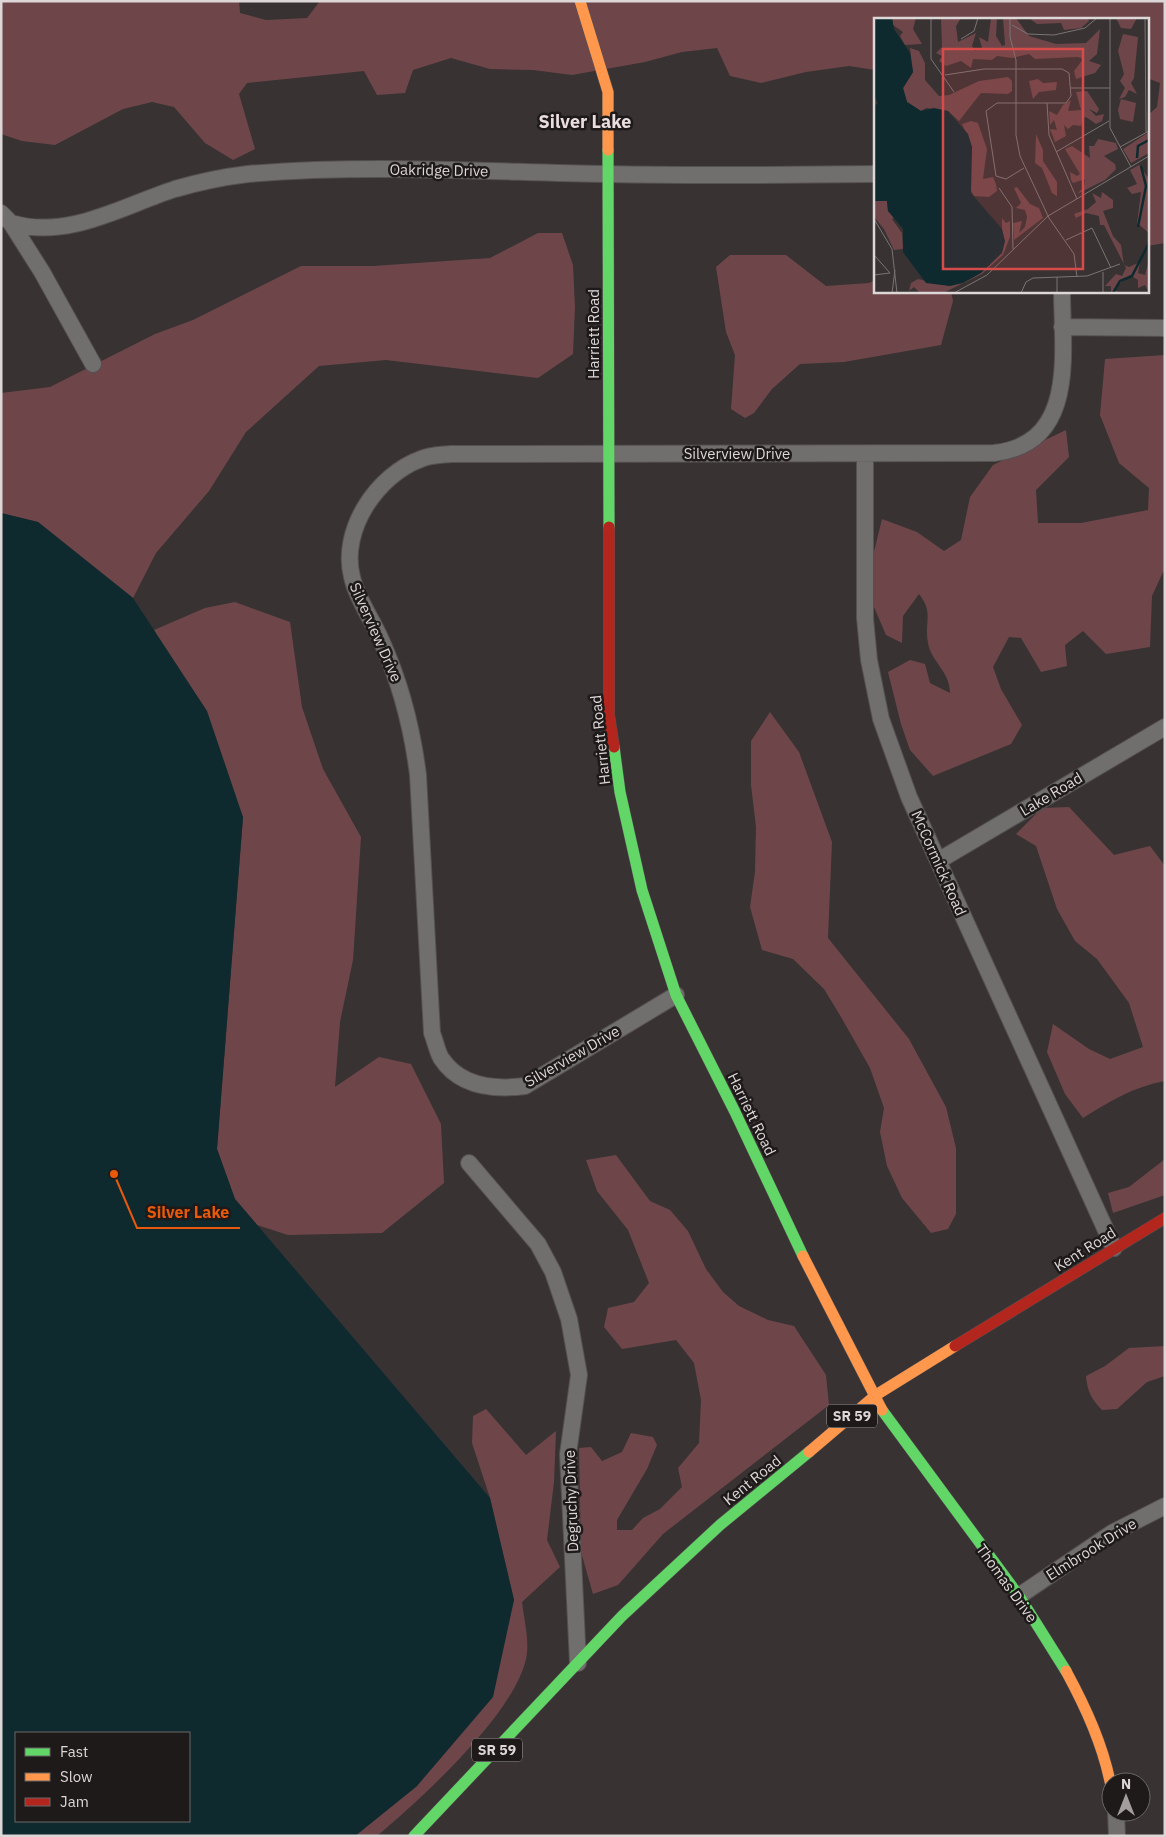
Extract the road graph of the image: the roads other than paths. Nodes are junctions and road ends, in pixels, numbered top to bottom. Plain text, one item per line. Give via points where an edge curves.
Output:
1 (580, 1) edge
2 (607, 174) junction
3 (874, 174) edge
4 (6, 218) edge
5 (1062, 292) edge
6 (1062, 327) junction
7 (1165, 328) edge
8 (93, 364) dead end
9 (607, 452) junction
10 (865, 454) junction
11 (1165, 727) edge
12 (938, 861) junction
13 (676, 995) junction
14 (468, 1163) dead end
15 (1165, 1218) edge
16 (1114, 1248) junction
17 (876, 1395) junction
18 (1165, 1506) edge
19 (1019, 1596) junction
20 (578, 1663) junction
21 (1108, 1772) edge
22 (1117, 1822) edge
23 (414, 1836) edge
24 (1118, 1836) edge

1 - 2 street, Harriett Road via 608,92
2 - 3 street, Oakridge Drive
2 - 4 street, Oakridge Drive via 443,169 283,171 207,180 90,222 68,226 27,228
2 - 9 street, Harriett Road
4 - 8 street via 42,272
5 - 6 street
6 - 7 street
6 - 10 street, Silverview Drive via 1062,383 1057,407 1052,419 1030,442 994,453
9 - 10 street, Silverview Drive
9 - 13 street, Harriett Road via 609,716 620,792 642,890
9 - 13 street, Silverview Drive via 470,453 422,458 397,471 376,490 359,515 352,543 352,577 394,668 414,738 432,1032 441,1058 456,1074 481,1086 501,1089 525,1086
10 - 12 street, McCormick Road via 865,618 872,683 900,774
11 - 12 street, Lake Road
12 - 16 street, McCormick Road
13 - 17 street, Harriett Road via 799,1249
14 - 20 street, Degruchy Drive via 538,1244 553,1272 569,1319 578,1375 568,1454
15 - 16 street, Kent Road / SR 59
16 - 17 street, Kent Road / SR 59
17 - 19 street, Thomas Drive via 883,1412 912,1454
17 - 20 street, Kent Road / SR 59 via 720,1525 622,1616
18 - 19 street, Elmbrook Drive via 1112,1532
19 - 21 street, Thomas Drive via 1058,1656 1088,1711
20 - 23 street, Kent Road / SR 59
22 - 24 street

